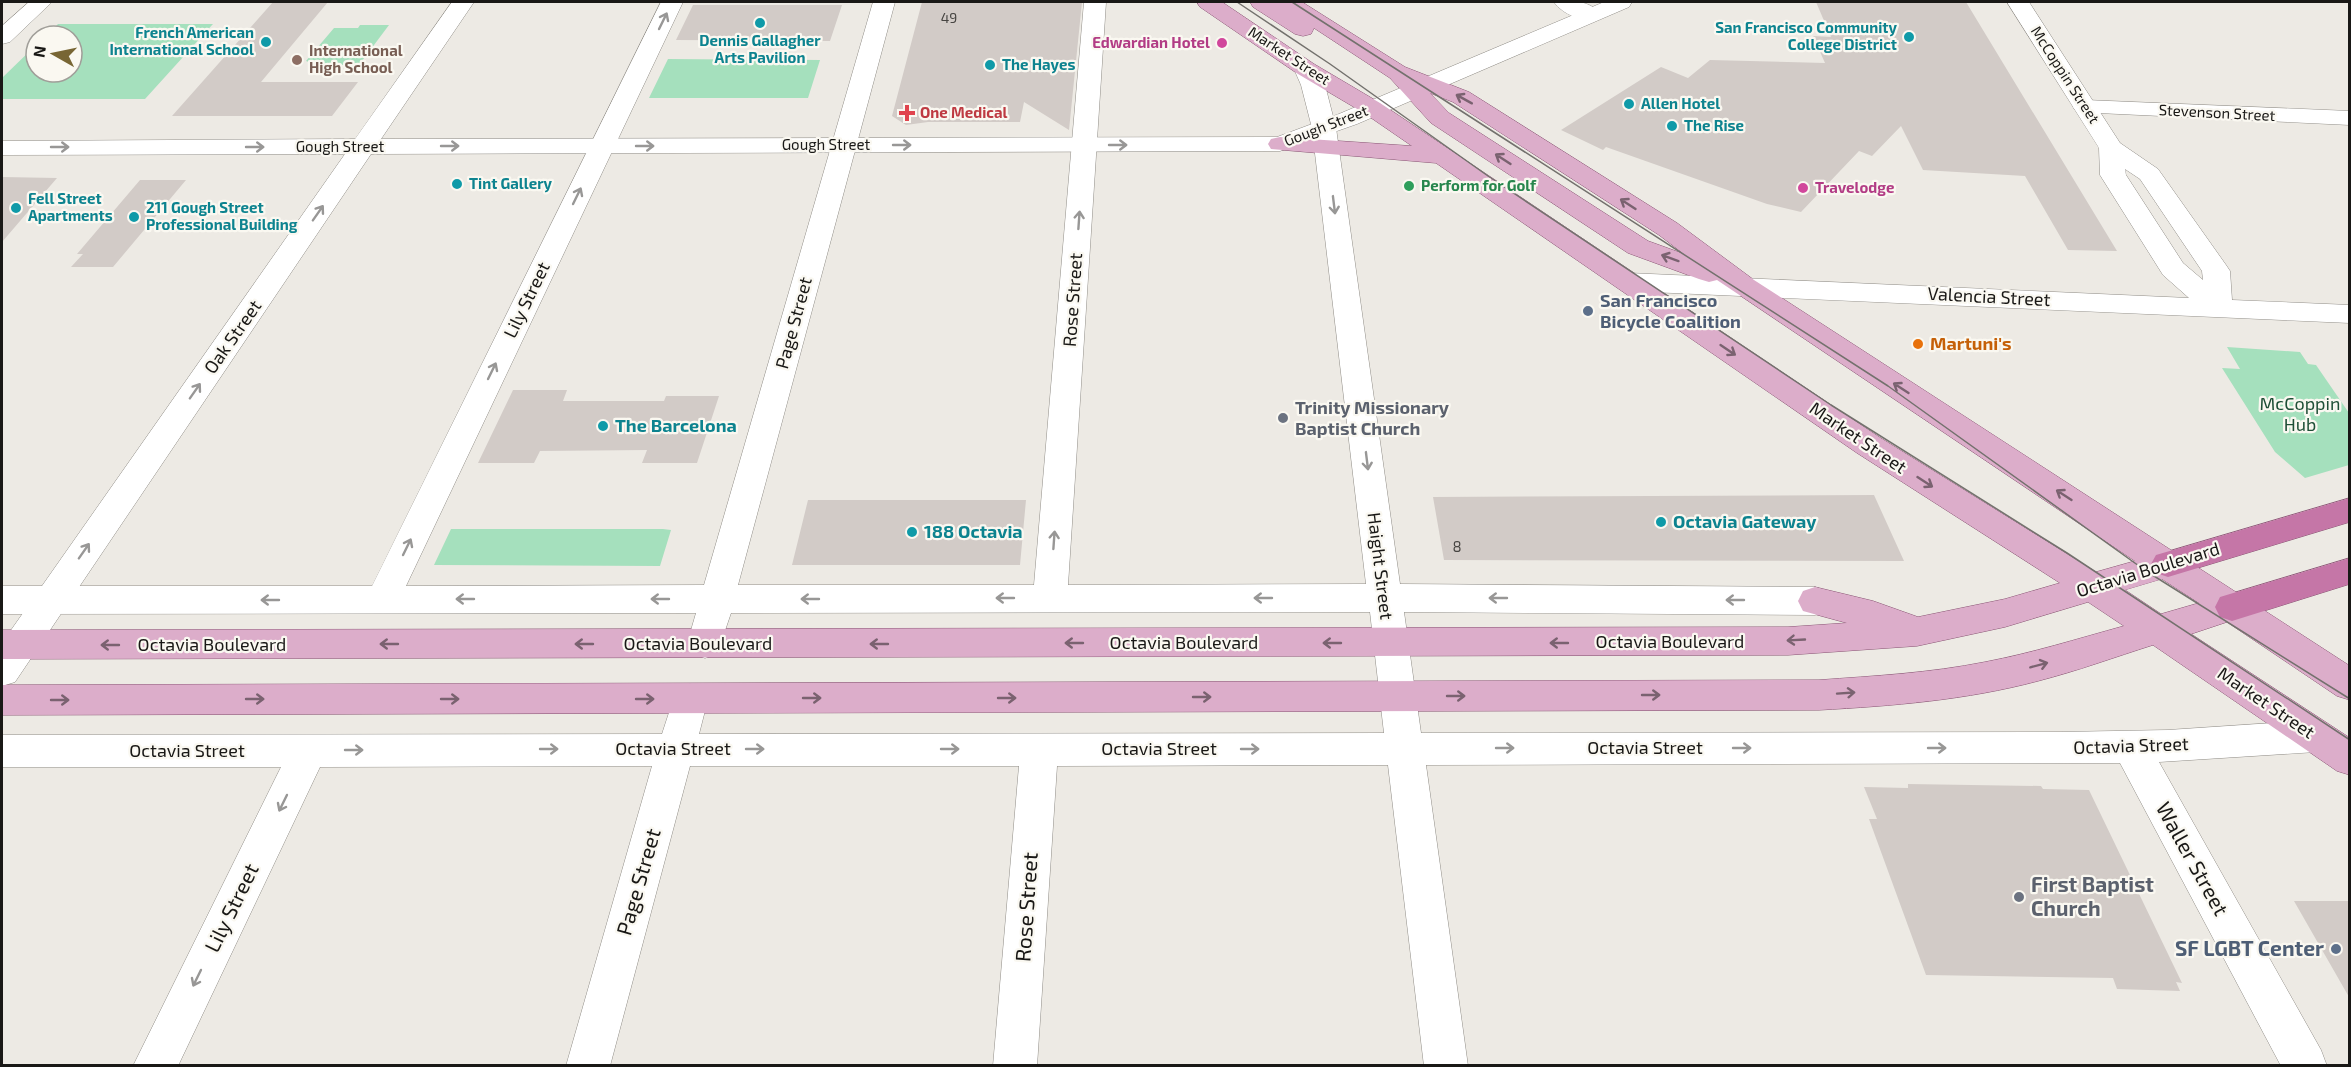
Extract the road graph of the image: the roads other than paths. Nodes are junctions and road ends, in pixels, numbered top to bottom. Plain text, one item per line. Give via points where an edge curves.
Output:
1 (41, 2) edge
2 (463, 2) edge
3 (672, 2) edge
4 (884, 2) edge
5 (1095, 2) edge
6 (1208, 2) edge
7 (1233, 2) edge
8 (1261, 2) edge
9 (1288, 2) edge
10 (1621, 2) edge
11 (2018, 2) edge
12 (1561, 4) edge
13 (1590, 15) junction
14 (1525, 20) dead end
15 (2, 37) edge
16 (1372, 56) junction
17 (1306, 69) junction
18 (1397, 72) junction
19 (1423, 87) junction
20 (2085, 107) junction
21 (1372, 108) junction
22 (2349, 118) edge
23 (1326, 138) junction
24 (1280, 144) joint
25 (843, 145) junction
26 (1085, 145) junction
27 (602, 146) junction
28 (364, 147) junction
29 (2, 148) edge
30 (1443, 156) junction
31 (1628, 282) junction
32 (1744, 286) junction
33 (2219, 308) junction
34 (2349, 314) edge
35 (2349, 510) edge
36 (2168, 564) junction
37 (2349, 571) edge
38 (2093, 587) junction
39 (1050, 598) junction
40 (1385, 598) junction
41 (51, 599) junction
42 (718, 599) junction
43 (2, 600) edge
44 (382, 600) junction
45 (1815, 601) joint
46 (2232, 607) junction
47 (2158, 630) junction
48 (1917, 632) junction
49 (1390, 643) junction
50 (705, 644) junction
51 (8, 654) edge
52 (2349, 685) edge
53 (1398, 696) junction
54 (690, 699) junction
55 (2, 700) edge
56 (2316, 736) junction
57 (2131, 747) junction
58 (1405, 748) junction
59 (676, 749) junction
60 (1039, 749) junction
61 (309, 750) junction
62 (2, 751) edge
63 (2349, 759) edge
64 (155, 1065) edge
65 (588, 1065) edge
66 (1015, 1065) edge
67 (1446, 1065) edge
68 (2305, 1065) edge

1 - 15 street
2 - 28 street, Oak Street
27 -> 3 street, Lily Street
4 - 25 street, Page Street
5 - 26 street, Rose Street
6 - 17 main road, Market Street
7 - 21 main road, Market Street via 1327,64
8 - 16 main road, Market Street via 1313,35
9 - 16 main road, Market Street
10 - 13 street, Gough Street
11 - 20 street, McCoppin Street
12 - 13 street
19 -> 13 street, Gough Street
14 - 18 street
16 - 18 main road, Market Street
17 - 21 main road, Market Street
17 - 23 street, Haight Street via 1316,92
18 - 19 main road, Market Street
19 - 21 street, Gough Street
32 -> 19 main road, Market Street via 1638,246 1440,118
20 - 22 street, Stevenson Street
20 - 33 street, McCoppin Street via 2111,148 2113,175 2173,269
21 - 23 street, Gough Street
21 - 30 main road, Market Street
23 - 24 main road
23 - 30 main road
23 -> 40 street, Haight Street
26 -> 24 street, Gough Street
25 -> 26 street, Gough Street
27 -> 25 street, Gough Street
25 - 42 street, Page Street
39 -> 26 street, Rose Street
28 -> 27 street, Gough Street
44 -> 27 street, Lily Street
29 -> 28 street, Gough Street
41 -> 28 street, Oak Street
30 - 31 main road, Market Street
31 - 32 street, Valencia Street
31 -> 38 main road, Market Street via 1868,445
32 - 33 street, Valencia Street
36 -> 32 main road, Market Street
33 - 34 street, Valencia Street
35 - 36 highway, Octavia Boulevard
36 - 38 main road, Octavia Boulevard
36 - 46 main road, Market Street
37 - 46 highway
38 - 47 main road, Market Street
38 - 48 main road, Octavia Boulevard via 2005,613
40 -> 39 street
39 -> 42 street
45 -> 40 street
40 - 49 street, Haight Street
41 - 43 street
44 -> 41 street
41 - 51 street, Oak Street
42 -> 44 street
42 - 50 street, Page Street
45 - 48 main road via 1873,615
46 - 47 main road
46 - 52 main road, Market Street
53 -> 47 main road via 1819,695 1897,690 2038,666
47 - 56 main road, Market Street
48 -> 49 main road, Octavia Boulevard via 1788,641
49 -> 50 main road, Octavia Boulevard
49 - 53 street, Haight Street
50 -> 51 main road, Octavia Boulevard
54 -> 53 main road
53 - 58 street, Haight Street
55 -> 54 main road
54 - 59 street, Page Street
56 - 57 street, Octavia Street
56 - 63 main road, Market Street
58 -> 57 street, Octavia Street
57 - 68 street, Waller Street
60 -> 58 street, Octavia Street
58 - 67 street, Haight Street
59 -> 60 street, Octavia Street
61 -> 59 street, Octavia Street
59 - 65 street, Page Street
60 - 66 street, Rose Street
61 - 62 street, Octavia Street
61 -> 64 street, Lily Street

